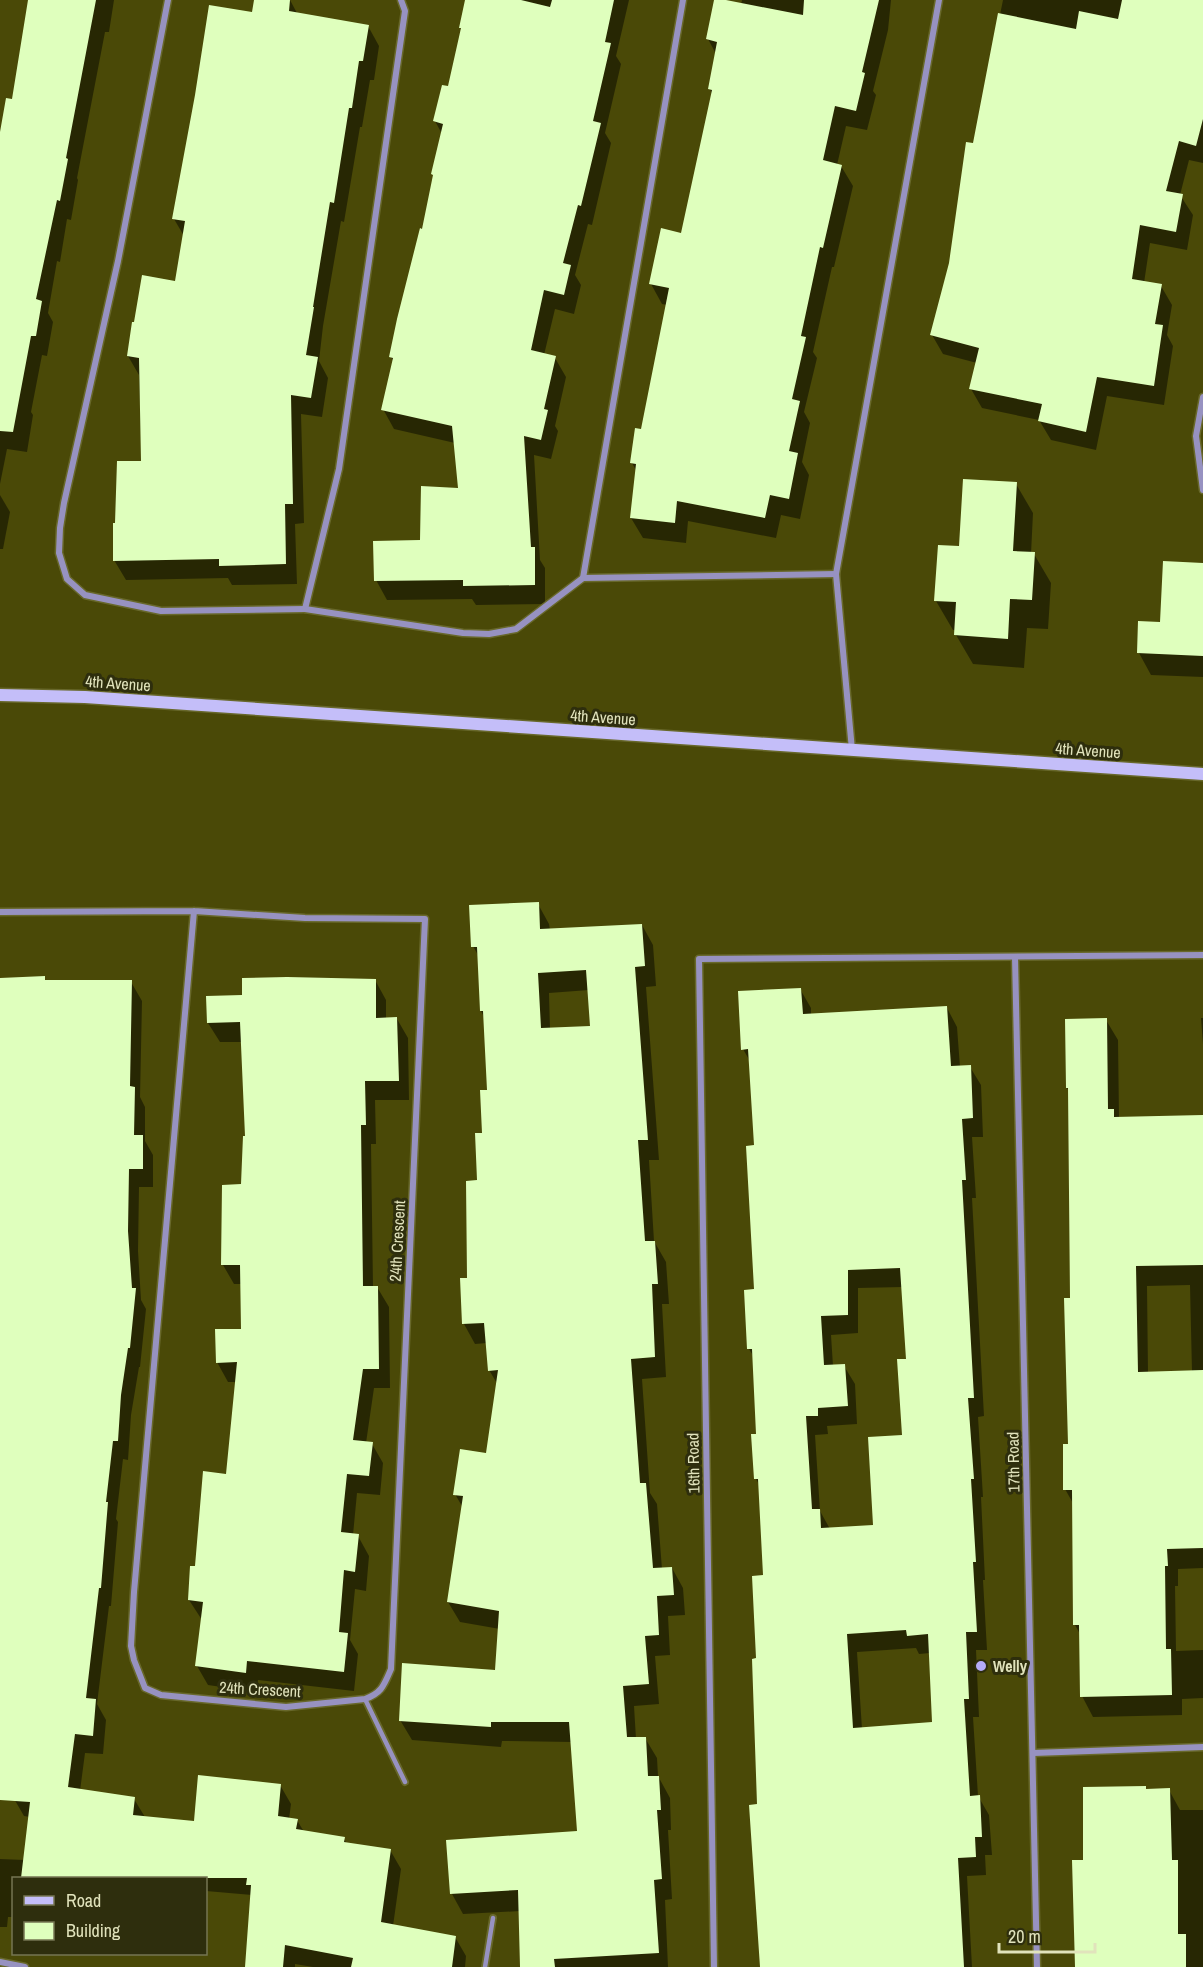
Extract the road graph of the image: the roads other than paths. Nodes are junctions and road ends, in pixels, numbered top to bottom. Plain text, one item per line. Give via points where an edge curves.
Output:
1 (168, 0) edge
2 (401, 0) edge
3 (683, 0) edge
4 (939, 0) edge
5 (1203, 397) edge
6 (1203, 490) edge
7 (836, 574) junction
8 (583, 578) junction
9 (305, 609) junction
10 (0, 695) edge
11 (852, 751) junction
12 (1203, 774) edge
13 (194, 911) junction
14 (0, 912) edge
15 (1203, 955) edge
16 (1015, 957) junction
17 (365, 1699) junction
18 (1203, 1747) edge
19 (1033, 1753) junction
20 (405, 1782) dead end
21 (493, 1917) dead end
22 (0, 1962) edge
23 (26, 1967) edge
24 (485, 1967) edge
25 (714, 1967) edge
26 (1037, 1967) edge

1 - 9 street via 118,261 64,503 59,553 67,579 85,595 160,611
2 - 9 street via 405,11 339,469
3 - 8 street
4 - 7 street
5 - 6 street via 1196,436
7 - 8 street
7 - 11 street
8 - 9 street via 516,629 489,634
10 - 11 street, 4th Avenue via 85,697
11 - 12 street, 4th Avenue
13 - 14 street
13 - 17 street, 24th Crescent via 134,1592 134,1660 145,1688 160,1695 286,1707
13 - 17 street, 24th Crescent via 425,920 391,1669 377,1695
15 - 16 street
16 - 19 street, 17th Road
16 - 25 street, 16th Road via 699,958
17 - 20 lane
18 - 19 street
19 - 26 street, 17th Road
21 - 24 lane
22 - 23 street

